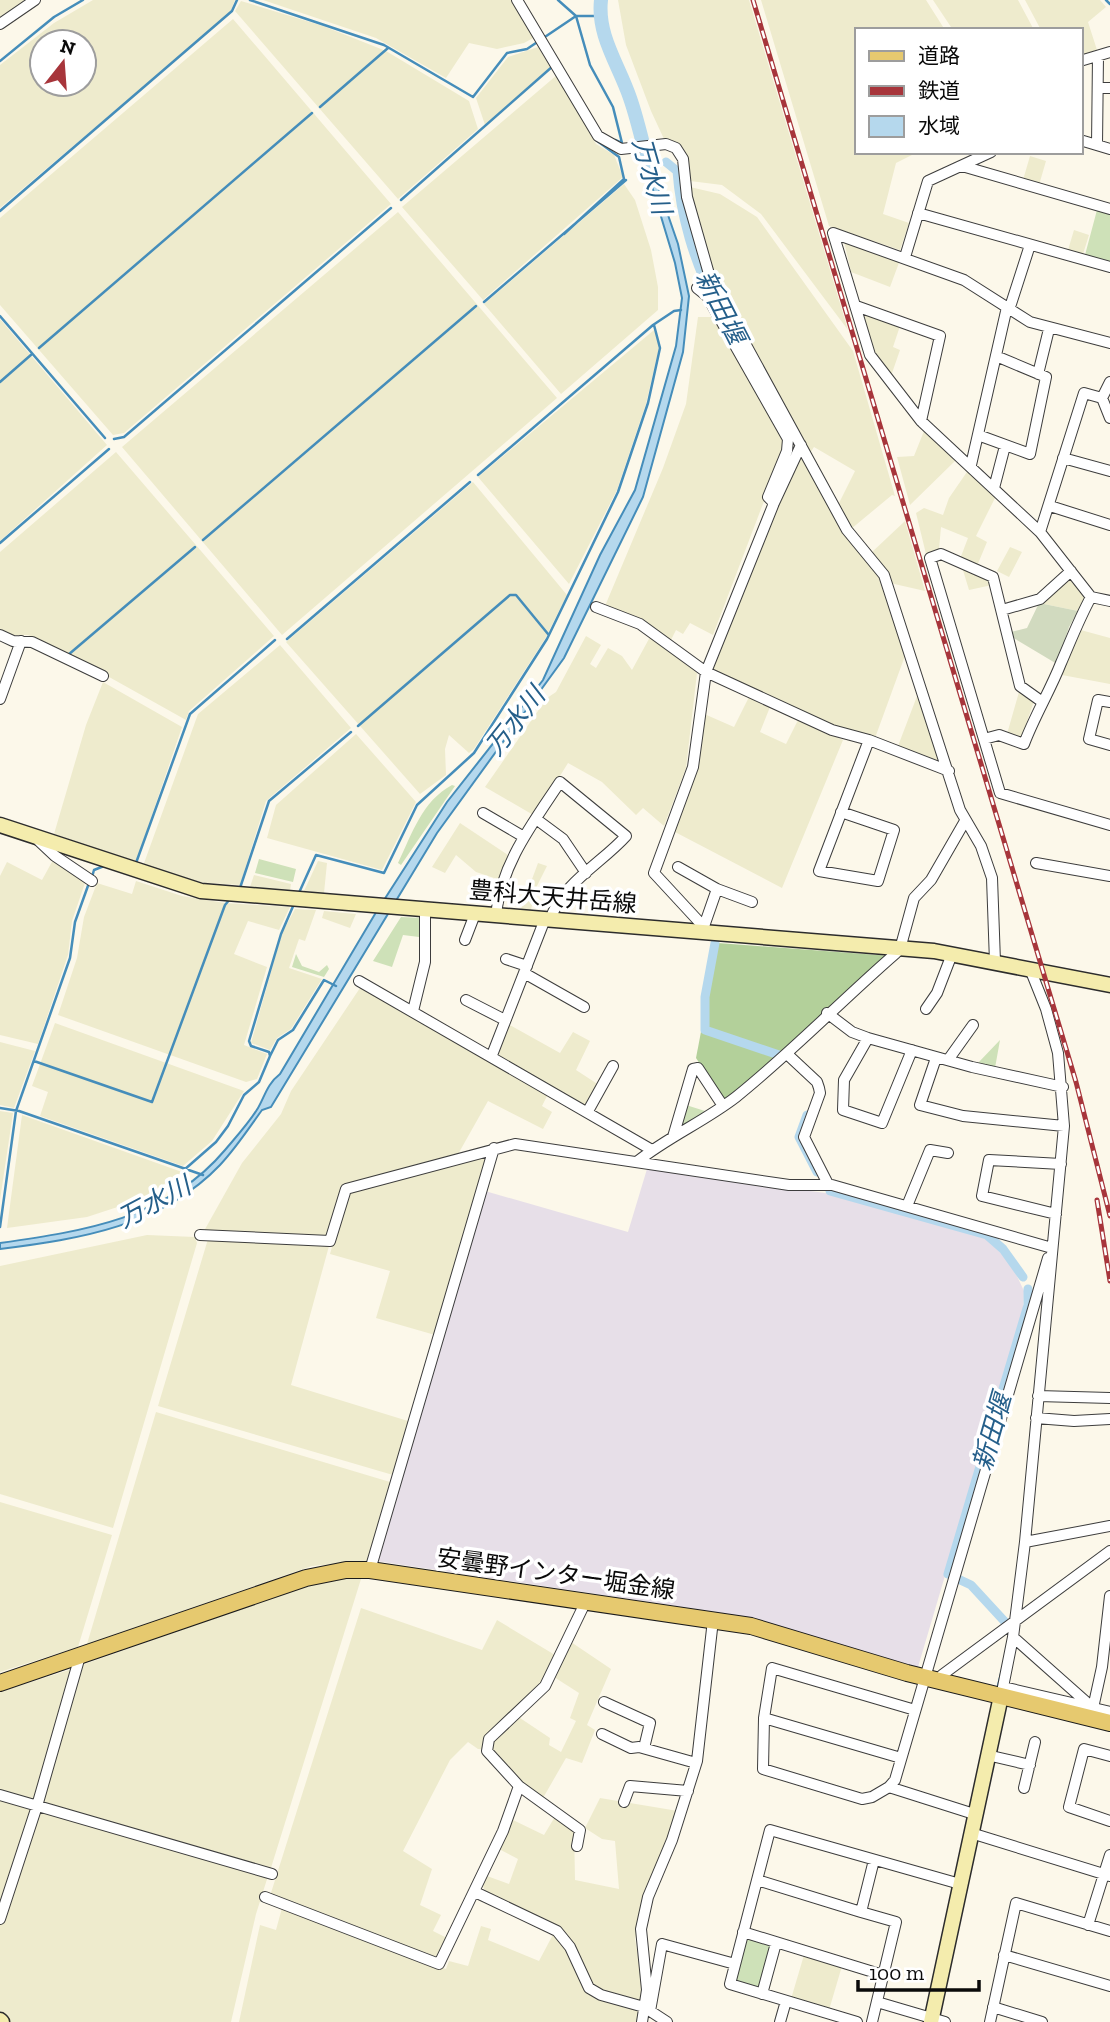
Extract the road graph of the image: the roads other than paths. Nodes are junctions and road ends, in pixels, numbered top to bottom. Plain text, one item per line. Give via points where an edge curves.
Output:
1 (35, 0) edge
2 (517, 0) edge
3 (5, 13) edge
4 (0, 24) edge
5 (1110, 52) edge
6 (1098, 56) junction
7 (1082, 60) edge
8 (1098, 88) junction
9 (1110, 88) edge
10 (1082, 141) edge
11 (1097, 145) junction
12 (1110, 149) edge
13 (986, 154) edge
14 (962, 166) junction
15 (1110, 209) edge
16 (918, 213) junction
17 (1030, 244) junction
18 (905, 257) junction
19 (1110, 267) edge
20 (697, 288) dead end
21 (856, 306) junction
22 (1007, 307) junction
23 (1049, 328) junction
24 (1110, 343) edge
25 (996, 356) junction
26 (1038, 374) junction
27 (1110, 382) edge
28 (1102, 398) junction
29 (1110, 418) edge
30 (921, 421) junction
31 (978, 435) junction
32 (801, 445) junction
33 (1005, 446) junction
34 (791, 453) junction
35 (1063, 458) junction
36 (971, 465) junction
37 (1110, 471) edge
38 (994, 488) junction
39 (1049, 506) junction
40 (1110, 525) edge
41 (1040, 532) junction
42 (1071, 571) junction
43 (1091, 597) junction
44 (1110, 601) edge
45 (596, 607) dead end
46 (1002, 610) junction
47 (0, 635) edge
48 (21, 641) junction
49 (706, 673) junction
50 (103, 676) dead end
51 (0, 699) edge
52 (1041, 701) junction
53 (1110, 702) edge
54 (984, 738) junction
55 (869, 740) junction
56 (1110, 745) edge
57 (949, 771) junction
58 (841, 812) junction
59 (484, 813) dead end
60 (536, 819) junction
61 (965, 821) junction
62 (0, 825) edge
63 (1110, 825) edge
64 (524, 837) junction
65 (39, 841) junction
66 (1036, 863) dead end
67 (678, 867) dead end
68 (586, 873) junction
69 (1110, 876) edge
70 (92, 881) dead end
71 (717, 889) junction
72 (752, 902) dead end
73 (425, 910) junction
74 (475, 914) junction
75 (495, 915) junction
76 (548, 919) junction
77 (702, 929) junction
78 (465, 940) dead end
79 (900, 949) junction
80 (952, 954) junction
81 (506, 959) dead end
82 (995, 962) junction
83 (526, 969) junction
84 (1030, 969) junction
85 (359, 981) dead end
86 (1110, 985) edge
87 (466, 1000) dead end
88 (584, 1007) dead end
89 (926, 1009) dead end
90 (413, 1011) junction
91 (827, 1013) junction
92 (505, 1020) junction
93 (973, 1025) dead end
94 (868, 1038) junction
95 (912, 1050) junction
96 (786, 1054) junction
97 (492, 1055) junction
98 (936, 1058) junction
99 (948, 1060) junction
100 (613, 1066) dead end
101 (1063, 1087) junction
102 (723, 1106) junction
103 (588, 1111) junction
104 (1064, 1126) junction
105 (673, 1137) junction
106 (494, 1148) junction
107 (652, 1150) junction
108 (948, 1153) dead end
109 (638, 1161) junction
110 (1061, 1164) junction
111 (828, 1184) junction
112 (907, 1206) junction
113 (1056, 1214) junction
114 (200, 1235) dead end
115 (1052, 1248) junction
116 (1038, 1396) junction
117 (1110, 1398) edge
118 (1036, 1418) junction
119 (1110, 1419) edge
120 (1110, 1526) edge
121 (1025, 1542) junction
122 (1110, 1551) edge
123 (370, 1570) junction
124 (1110, 1596) edge
125 (586, 1601) junction
126 (713, 1620) junction
127 (1016, 1621) junction
128 (1013, 1637) junction
129 (80, 1656) junction
130 (932, 1679) junction
131 (0, 1683) edge
132 (1001, 1695) junction
133 (604, 1702) dead end
134 (1093, 1708) junction
135 (915, 1710) junction
136 (1110, 1712) edge
137 (764, 1718) junction
138 (1110, 1723) edge
139 (1110, 1730) edge
140 (602, 1734) dead end
141 (1035, 1742) dead end
142 (644, 1748) junction
143 (987, 1755) junction
144 (1110, 1756) edge
145 (901, 1758) junction
146 (696, 1763) junction
147 (1030, 1765) junction
148 (519, 1786) junction
149 (889, 1787) junction
150 (1024, 1788) dead end
151 (688, 1791) junction
152 (0, 1795) edge
153 (624, 1802) dead end
154 (37, 1806) junction
155 (974, 1814) junction
156 (1110, 1821) edge
157 (971, 1833) junction
158 (577, 1846) dead end
159 (1110, 1855) edge
160 (874, 1860) junction
161 (272, 1874) dead end
162 (1107, 1875) edge
163 (757, 1881) junction
164 (960, 1884) junction
165 (475, 1892) junction
166 (265, 1897) dead end
167 (861, 1912) junction
168 (0, 1919) edge
169 (1088, 1925) junction
170 (1110, 1931) edge
171 (743, 1932) junction
172 (640, 1942) junction
173 (776, 1942) junction
174 (660, 1949) junction
175 (1004, 1955) junction
176 (735, 1964) junction
177 (883, 1975) junction
178 (1110, 1986) edge
179 (762, 1994) junction
180 (786, 2001) junction
181 (877, 2002) junction
182 (993, 2007) junction
183 (647, 2009) junction
184 (841, 2020) edge
185 (936, 2021) edge
186 (642, 2022) edge
187 (667, 2022) edge
188 (780, 2022) edge
189 (857, 2022) edge
190 (873, 2022) edge
191 (990, 2022) edge
192 (1042, 2022) edge

1 - 3 street
2 - 32 street via 598,136 621,149 676,148 683,159 687,197 711,281
3 - 4 street
5 - 6 street
6 - 7 street
6 - 8 street
8 - 9 street
8 - 11 street
10 - 11 street
11 - 12 street
13 - 14 street
14 - 15 street
14 - 16 street via 928,181
16 - 17 street
16 - 18 street
17 - 19 street
17 - 22 street
18 - 21 street via 833,233
18 - 22 street via 964,280
20 - 34 street via 707,296 788,439
21 - 30 street via 870,355
21 - 30 street via 940,336
22 - 23 street
22 - 25 street
23 - 24 street
23 - 26 street
25 - 26 street
25 - 31 street
26 - 33 street via 1046,377 1030,454
27 - 28 street
28 - 29 street
28 - 35 street via 1084,393
30 - 36 street
31 - 33 street
31 - 36 street
32 - 34 street
32 - 57 street via 848,530 884,575
33 - 38 street
34 - 49 street
35 - 37 street
35 - 39 street
36 - 38 street
38 - 41 street
39 - 40 street
39 - 41 street
41 - 42 street
42 - 43 street
42 - 46 street via 1040,599
43 - 44 street
43 - 52 street
45 - 49 street via 640,624
46 - 52 street via 1020,686
46 - 54 street via 993,577 942,554 930,558
47 - 48 street
48 - 50 street
48 - 51 street
49 - 55 street via 832,730
49 - 77 street via 693,767 654,873
52 - 54 street via 1024,744 999,736
53 - 56 street via 1098,699 1089,739
54 - 63 street via 1000,793
55 - 57 street
55 - 58 street
57 - 61 street
58 - 58 street via 894,830 878,881 819,870
59 - 64 street
60 - 64 street
60 - 68 street via 563,839
60 - 68 street via 560,782 626,836
61 - 79 street via 931,880 914,898
61 - 82 street via 981,846 992,878
62 - 65 main road, 豊科大天井岳線
64 - 75 street via 513,855
65 - 70 street
65 - 73 main road, 豊科大天井岳線 via 201,891
66 - 69 street
67 - 71 street
68 - 76 street
71 - 72 street
71 - 77 street
73 - 74 main road, 豊科大天井岳線
73 - 90 street via 425,962
74 - 75 main road, 豊科大天井岳線
74 - 78 street
75 - 76 main road, 豊科大天井岳線
76 - 77 main road, 豊科大天井岳線
76 - 83 street
77 - 79 main road, 豊科大天井岳線
79 - 80 main road, 豊科大天井岳線
79 - 91 street
80 - 82 main road, 豊科大天井岳線
80 - 89 street
81 - 83 street
82 - 84 main road, 豊科大天井岳線
83 - 88 street
83 - 92 street
84 - 86 main road, 豊科大天井岳線
84 - 101 street via 1046,1009
85 - 90 street
87 - 92 street
90 - 97 street
91 - 94 street
91 - 96 street
92 - 97 street
93 - 99 street
94 - 95 street
94 - 95 street via 844,1080 843,1110 882,1123
95 - 98 street
96 - 102 street
96 - 111 street via 817,1082 820,1093 804,1137
97 - 103 street
98 - 99 street
98 - 104 street via 920,1105 963,1116
99 - 101 street
100 - 103 street
101 - 104 street
102 - 105 street
102 - 105 street via 698,1068 692,1069
103 - 107 street
104 - 110 street
105 - 107 street
106 - 109 street via 515,1143
106 - 114 street via 346,1189 330,1241
106 - 123 street
107 - 109 street
108 - 112 street via 930,1150
109 - 111 street via 789,1185
110 - 113 street
110 - 113 street via 989,1160 982,1196
111 - 112 street
112 - 115 street
113 - 115 street
115 - 116 street
115 - 130 street
116 - 117 street
116 - 118 street
118 - 119 street
118 - 121 street
120 - 121 street
121 - 127 street
122 - 127 street
123 - 125 main road, 安曇野インター堀金線
123 - 129 main road, 安曇野インター堀金線 via 306,1578
124 - 134 street
125 - 126 main road, 安曇野インター堀金線
125 - 148 street via 545,1686 489,1739 487,1751
126 - 130 main road, 安曇野インター堀金線 via 751,1626
126 - 146 street
127 - 128 street
127 - 130 street
128 - 132 street
128 - 134 street
129 - 131 main road, 安曇野インター堀金線
129 - 154 street
130 - 132 main road, 安曇野インター堀金線
130 - 135 street
132 - 134 street
132 - 138 main road, 安曇野インター堀金線
132 - 139 street
132 - 143 main road
133 - 142 street via 650,1723
134 - 136 street
135 - 137 street via 772,1668
135 - 145 street
137 - 145 street
137 - 149 street via 763,1769 862,1799
140 - 142 street via 631,1748
141 - 147 street
142 - 146 street
143 - 147 street
143 - 155 main road
144 - 156 street via 1084,1749 1069,1807
145 - 149 street
146 - 151 street
147 - 150 street
148 - 158 street via 580,1830
148 - 165 street via 515,1806
149 - 155 street
151 - 153 street via 629,1786
151 - 172 street via 648,1897
152 - 154 street
154 - 161 street
154 - 168 street
155 - 157 main road
157 - 162 street
157 - 164 main road
159 - 162 street
160 - 163 street via 770,1830
160 - 164 street
160 - 167 street
162 - 169 street
163 - 167 street
163 - 171 street
164 - 185 main road
165 - 166 street via 439,1964
165 - 183 street via 557,1931 570,1947 589,1988
167 - 177 street via 896,1922
169 - 170 street
169 - 175 street via 1016,1903
171 - 173 street
171 - 176 street
172 - 174 street
172 - 183 street
173 - 177 street
173 - 179 street
174 - 176 street via 662,1944
174 - 183 street
175 - 178 street
175 - 182 street
176 - 179 street via 730,1984
177 - 181 street
179 - 180 street
180 - 184 street
180 - 188 street
181 - 185 street
181 - 190 street
182 - 191 street
182 - 192 street
183 - 186 street
183 - 187 street
184 - 189 street

